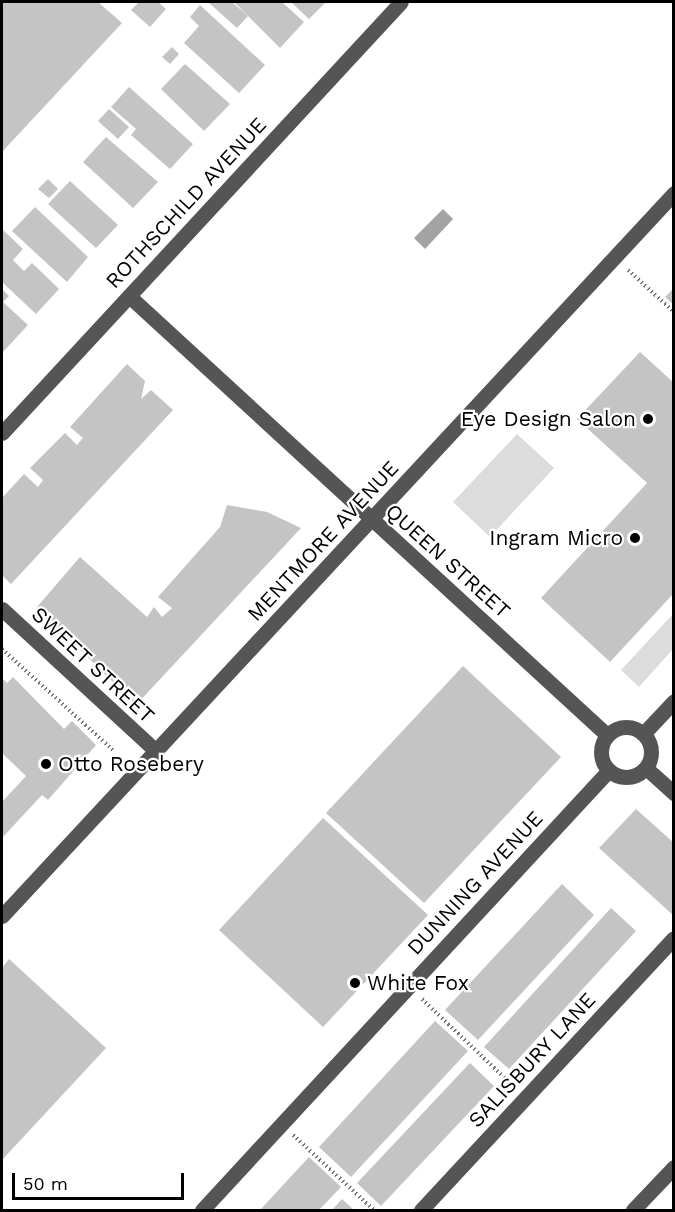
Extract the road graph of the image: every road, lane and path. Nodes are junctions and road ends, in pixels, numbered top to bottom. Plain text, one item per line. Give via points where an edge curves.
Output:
1 (401, 2) edge
2 (674, 194) edge
3 (615, 258) junction
4 (129, 296) junction
5 (674, 312) edge
6 (2, 433) edge
7 (372, 519) junction
8 (2, 609) edge
9 (2, 649) edge
10 (674, 701) edge
11 (644, 733) junction
12 (607, 735) junction
13 (114, 751) dead end
14 (157, 752) junction
15 (646, 768) junction
16 (609, 770) junction
17 (674, 793) edge
18 (2, 916) edge
19 (674, 938) edge
20 (409, 986) junction
21 (525, 1098) junction
22 (282, 1125) junction
23 (674, 1167) edge
24 (202, 1210) edge
25 (374, 1210) edge
26 (421, 1210) edge
27 (633, 1210) edge

1 - 4 street, ROTHSCHILD AVENUE
2 - 3 street, MENTMORE AVENUE
3 - 5 path
3 - 7 street, MENTMORE AVENUE
4 - 6 street, ROTHSCHILD AVENUE
4 - 7 street, QUEEN STREET
7 - 12 street, QUEEN STREET
7 - 14 street, MENTMORE AVENUE
8 - 14 street, SWEET STREET
9 - 13 path
10 - 11 street
11 - 12 street via 625,726
11 - 15 street via 652,746
12 - 16 street via 601,757
14 - 18 street, MENTMORE AVENUE
15 - 16 street via 628,777
15 - 17 street
16 - 20 street, DUNNING AVENUE
19 - 21 street, SALISBURY LANE
20 - 21 path
20 - 22 street, DUNNING AVENUE
21 - 26 street, SALISBURY LANE
22 - 24 street, DUNNING AVENUE
22 - 25 path
23 - 27 street

